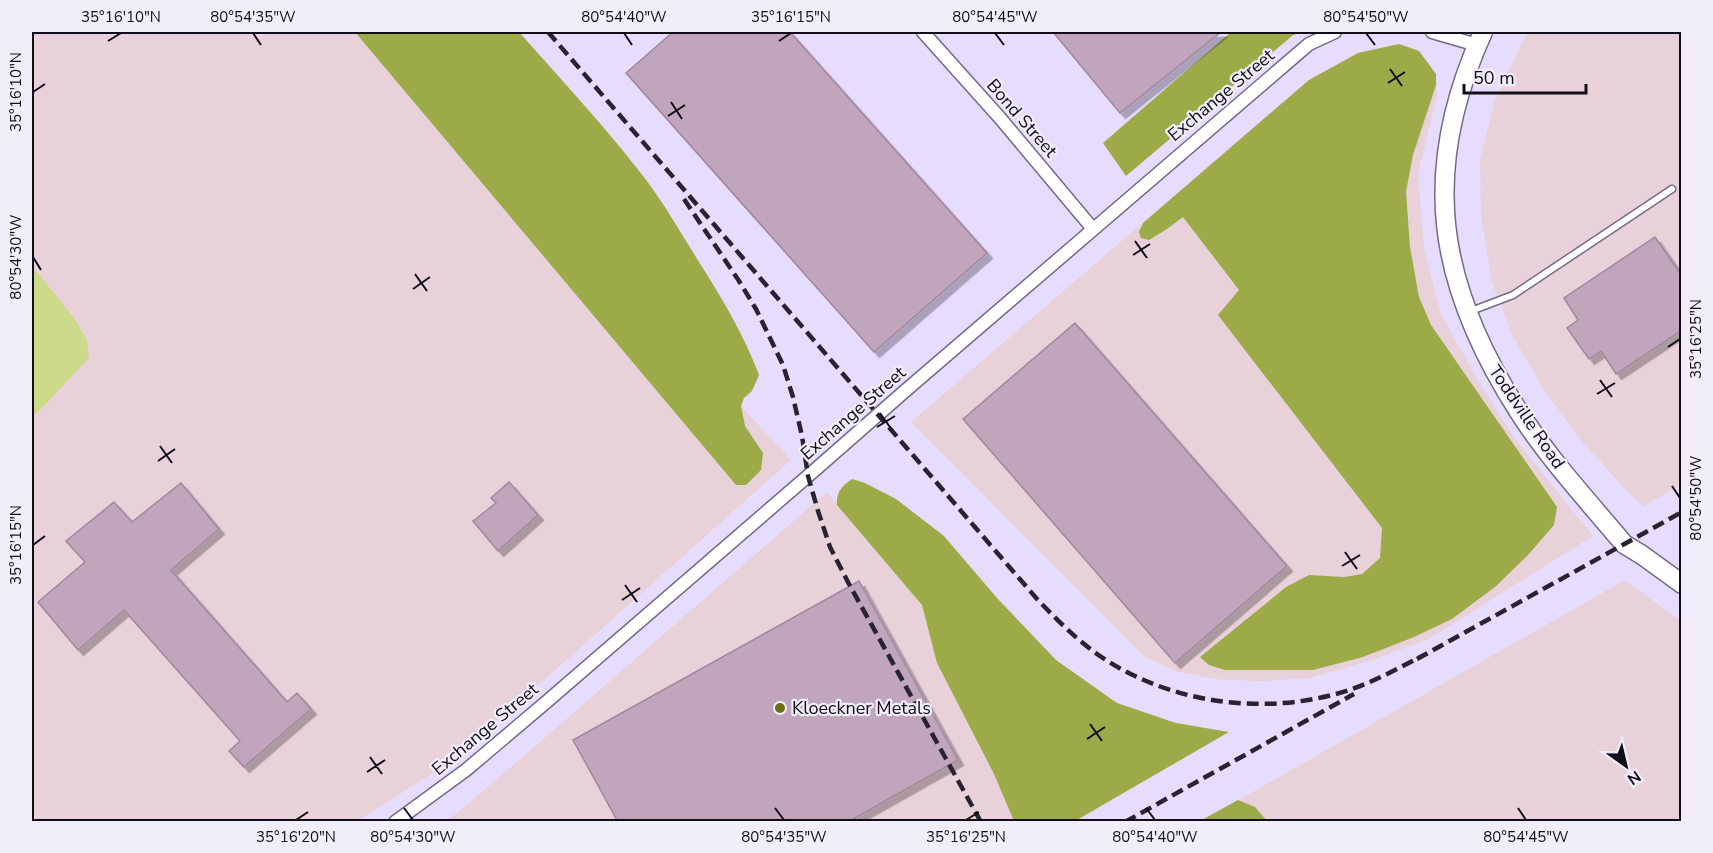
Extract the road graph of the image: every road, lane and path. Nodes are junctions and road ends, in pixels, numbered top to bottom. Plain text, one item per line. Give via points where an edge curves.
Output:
1 (923, 32) edge
2 (1335, 32) edge
3 (1431, 32) edge
4 (1480, 38) edge
5 (1672, 189) dead end
6 (1094, 229) junction
7 (1467, 313) junction
8 (1682, 584) edge
9 (395, 822) edge

1 - 6 street, Bond Street
2 - 6 street, Exchange Street via 1309,44
3 - 4 street
4 - 7 street, Toddville Road via 1454,108 1443,186 1452,262
5 - 7 lane via 1513,295
6 - 9 street, Exchange Street via 475,763
7 - 8 street, Toddville Road via 1519,412 1554,459 1624,544

